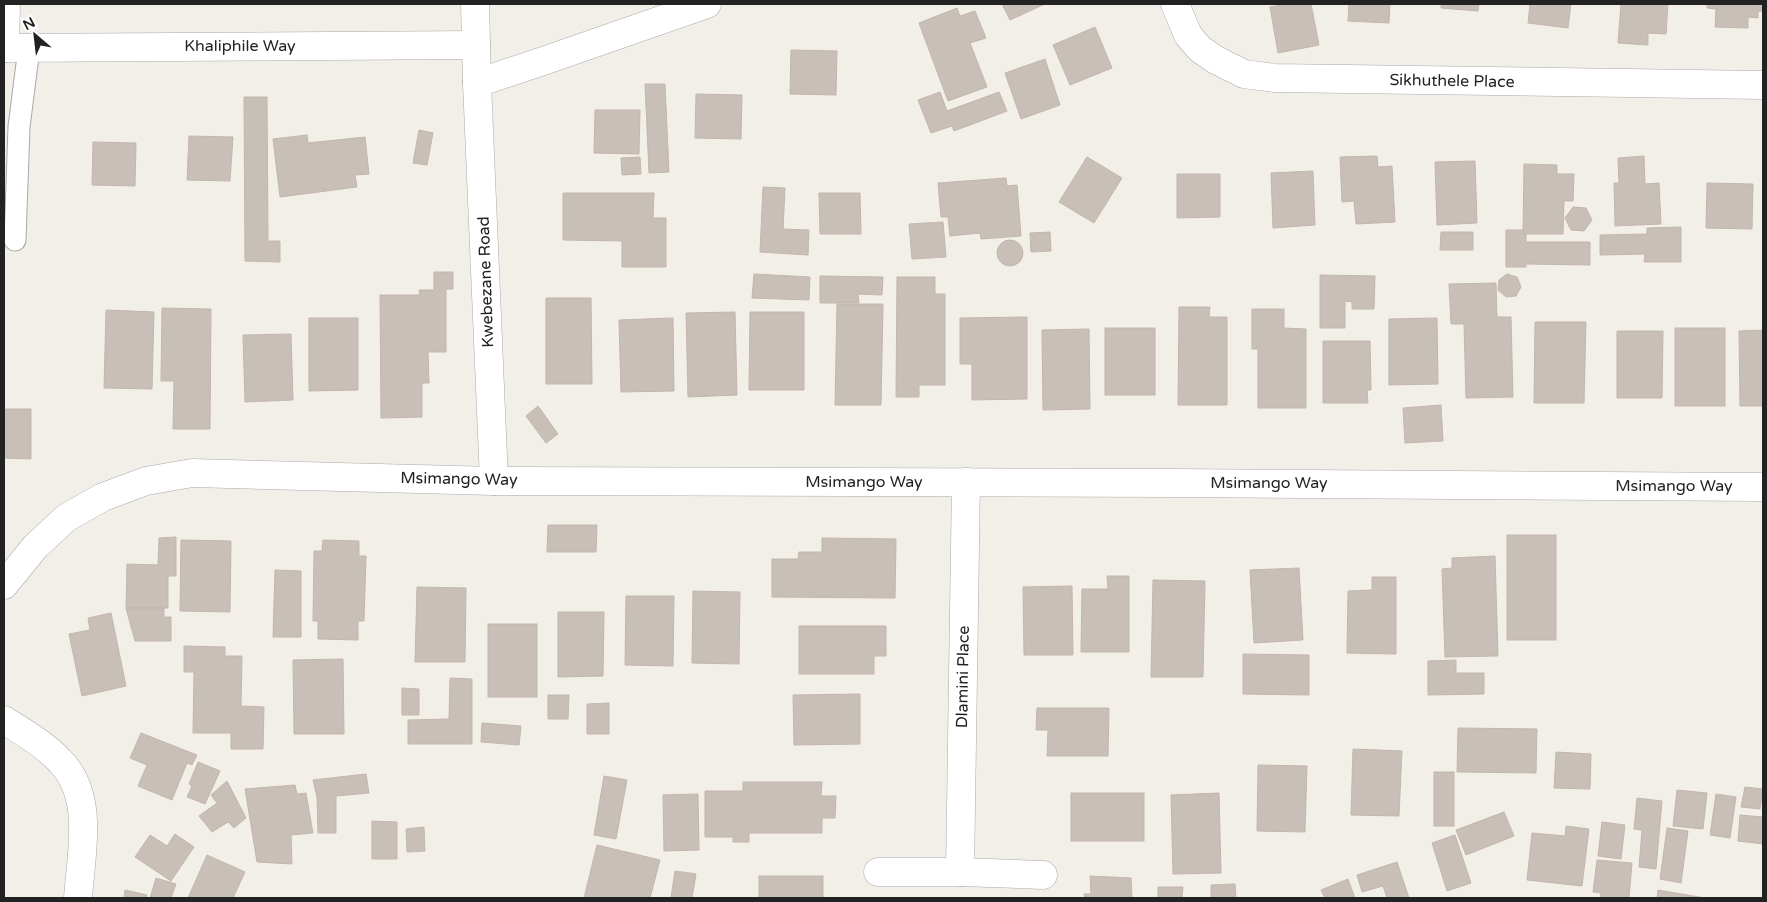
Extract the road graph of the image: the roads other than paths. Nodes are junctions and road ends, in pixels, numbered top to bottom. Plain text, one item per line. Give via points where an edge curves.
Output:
1 (6, 4) edge
2 (475, 4) edge
3 (707, 4) edge
4 (1175, 4) edge
5 (476, 45) junction
6 (12, 48) edge
7 (477, 83) junction
8 (1763, 85) edge
9 (15, 240) dead end
10 (494, 481) junction
11 (966, 482) junction
12 (1763, 487) edge
13 (4, 585) edge
14 (4, 720) edge
15 (878, 872) dead end
16 (960, 872) junction
17 (1044, 875) dead end
18 (78, 898) edge

1 - 6 street
2 - 5 street, Kwebezane Road
3 - 7 street
4 - 8 street, Sikhuthele Place via 1188,35 1200,49 1244,74 1284,78
5 - 6 street, Khaliphile Way
5 - 7 street, Kwebezane Road
6 - 9 lane via 19,127
7 - 10 street, Kwebezane Road
10 - 11 street, Msimango Way
10 - 13 street, Msimango Way via 192,473 146,481 103,497 66,518 35,547
11 - 12 street, Msimango Way
11 - 16 street, Dlamini Place
14 - 18 street via 62,762 74,781 82,804 83,829
15 - 16 street
16 - 17 street

